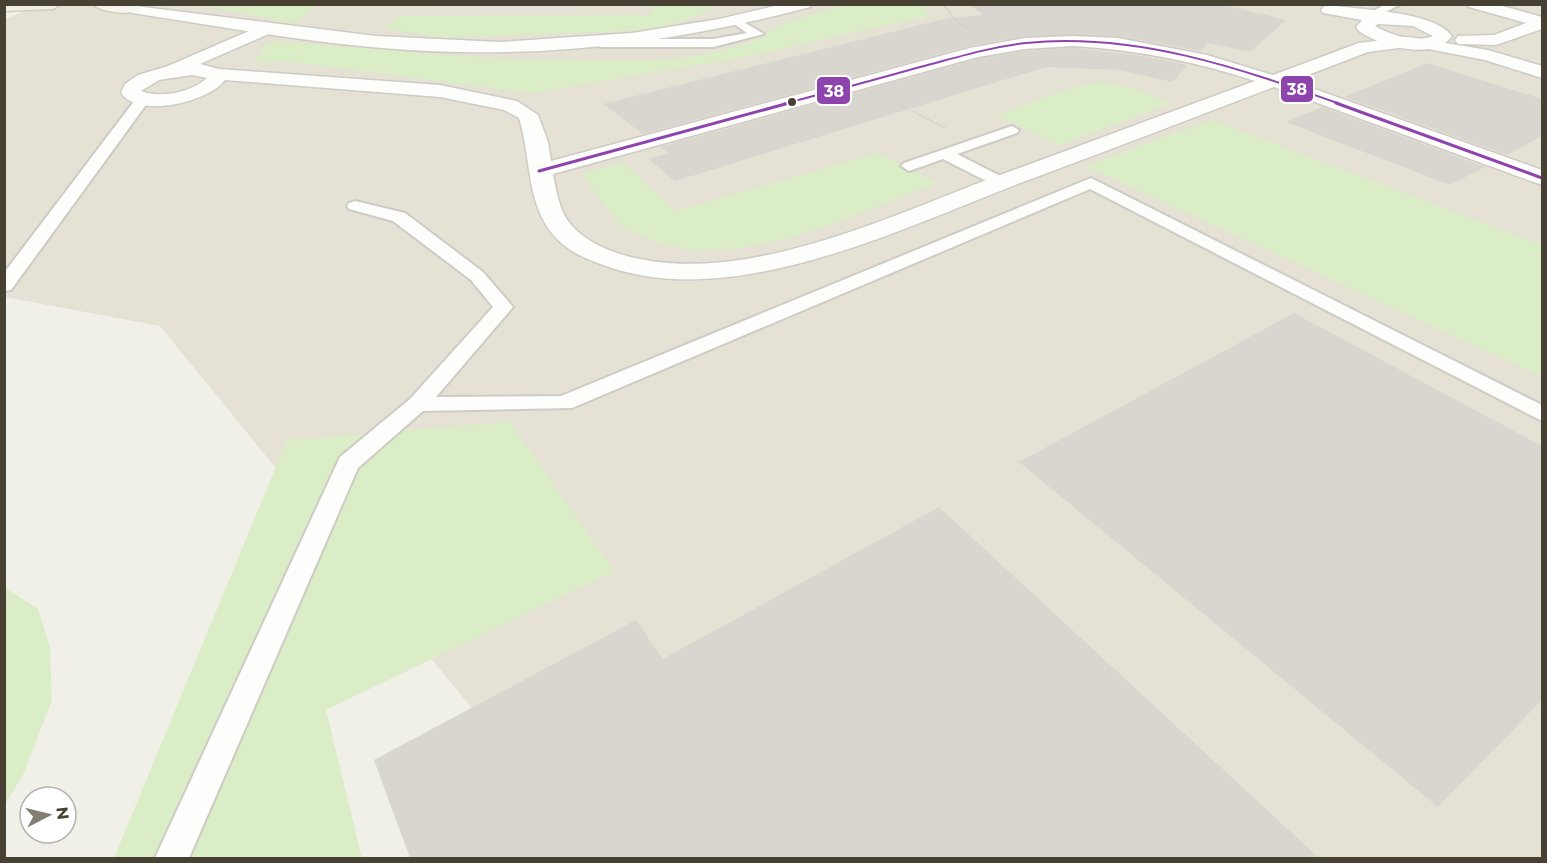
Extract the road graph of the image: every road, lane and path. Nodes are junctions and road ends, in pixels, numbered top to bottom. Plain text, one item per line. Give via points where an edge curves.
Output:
1 (53, 4) edge
2 (100, 4) edge
3 (804, 4) edge
4 (1312, 4) edge
5 (1475, 4) edge
6 (110, 5) edge
7 (4, 6) edge
8 (136, 6) edge
9 (22, 7) junction
10 (4, 11) edge
11 (1392, 12) edge
12 (735, 20) junction
13 (1542, 22) edge
14 (269, 30) junction
15 (1368, 31) junction
16 (1447, 35) junction
17 (570, 43) junction
18 (1414, 43) junction
19 (1488, 56) junction
20 (167, 72) junction
21 (213, 72) junction
22 (1542, 72) edge
23 (313, 81) junction
24 (1275, 81) junction
25 (861, 84) junction
26 (192, 94) junction
27 (143, 99) junction
28 (1012, 130) dead end
29 (974, 143) junction
30 (944, 154) junction
31 (909, 166) dead end
32 (538, 171) junction
33 (1542, 178) edge
34 (1002, 183) junction
35 (355, 206) dead end
36 (13, 262) edge
37 (4, 286) edge
38 (418, 404) junction
39 (1542, 414) edge
40 (172, 858) edge

1 - 9 main road
2 - 6 main road
3 - 12 street
4 - 15 street
5 - 13 street
6 - 8 main road
7 - 9 main road
8 - 14 street
9 - 10 main road
11 - 15 street via 1370,21
11 - 16 street
12 - 17 street
12 - 17 lane via 758,34 713,43
13 - 16 street via 1508,37 1486,40
14 - 17 street via 459,47
14 - 20 street
14 - 21 street
15 - 18 street
15 - 24 street
16 - 18 street via 1438,42
16 - 19 street
18 - 19 street
19 - 22 street
20 - 21 street
20 - 27 street via 144,79 132,88 131,93
21 - 23 street
21 - 26 street via 216,82
23 - 26 street
23 - 32 street via 440,91 510,105 528,115 538,144
24 - 25 street via 1170,50 1062,40 1000,46
24 - 33 street
24 - 34 street
25 - 29 path
25 - 32 street
26 - 27 street
27 - 36 lane
28 - 29 lane
29 - 30 lane
30 - 31 lane
30 - 34 lane
32 - 34 street via 553,217 565,234 583,248 638,268 675,271 716,270 793,258
35 - 38 lane via 399,218 477,276 503,307
36 - 37 lane
38 - 39 lane via 564,403 1091,183
38 - 40 lane via 348,464

